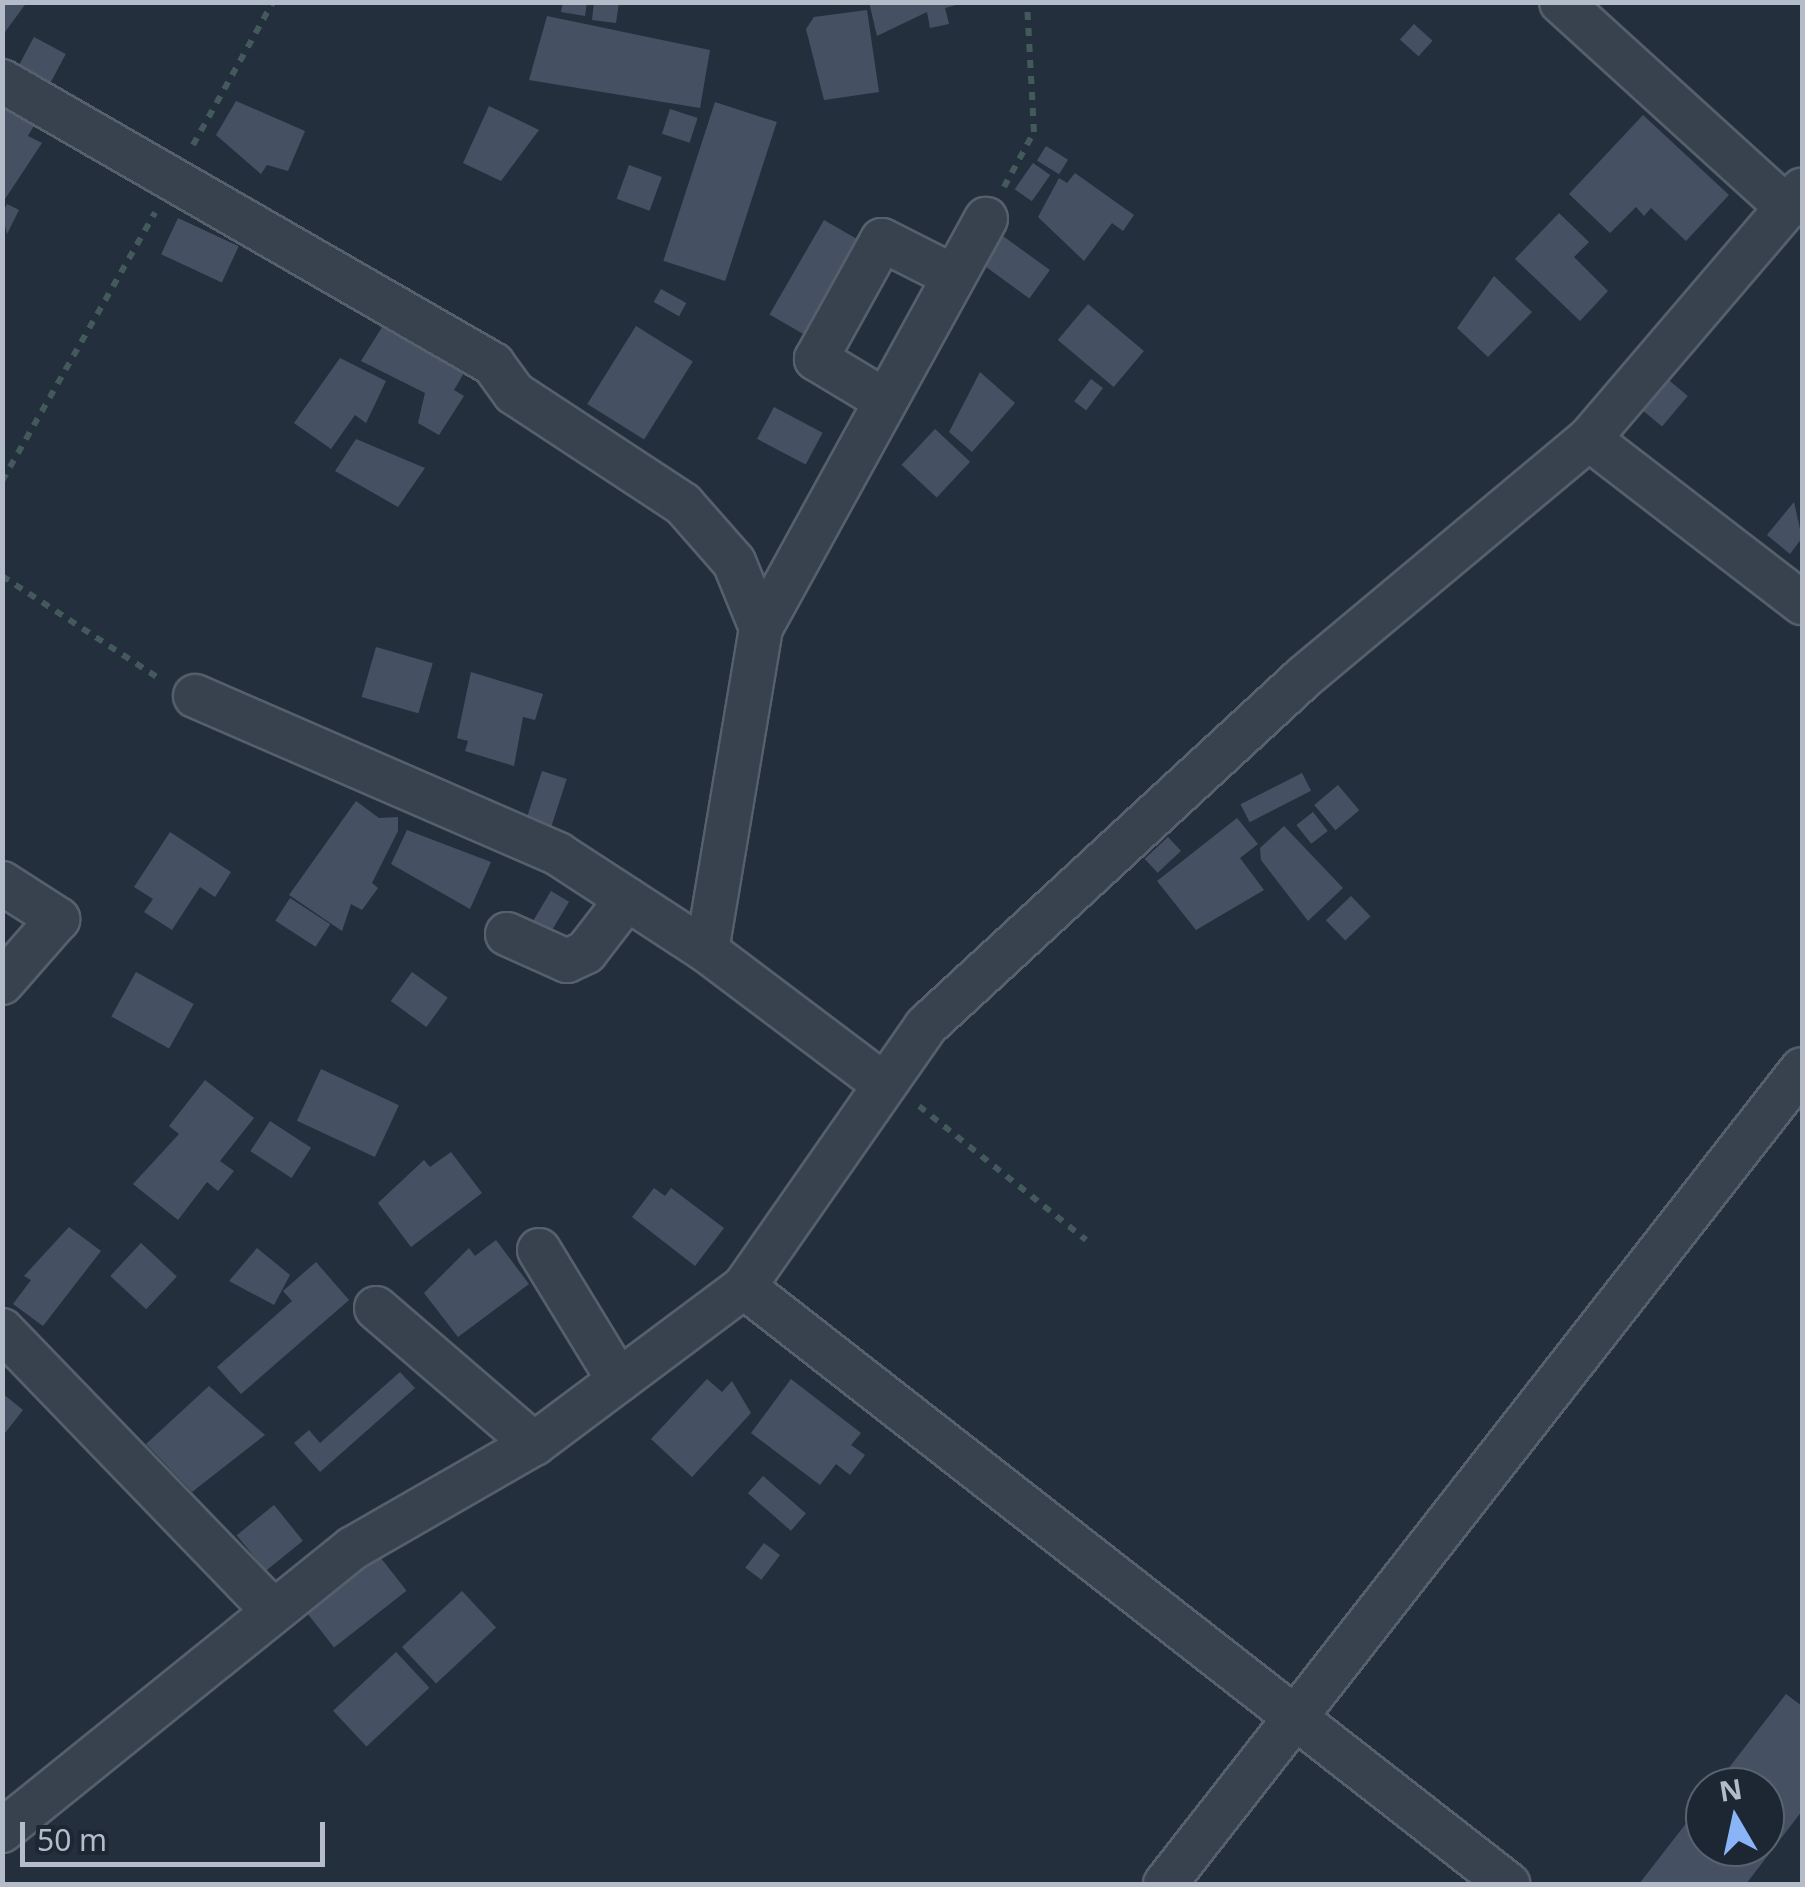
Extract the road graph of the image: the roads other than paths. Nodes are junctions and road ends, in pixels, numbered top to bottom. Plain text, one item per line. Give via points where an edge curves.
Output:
1 (1561, 2) edge
2 (2, 82) edge
3 (1794, 199) edge
4 (986, 219) road end
5 (951, 274) junction
6 (881, 398) junction
7 (1589, 438) junction
8 (1802, 603) edge
9 (760, 628) junction
10 (194, 696) road end
11 (2, 883) edge
12 (626, 899) junction
13 (507, 934) dead end
14 (708, 951) junction
15 (2, 982) edge
16 (1802, 1069) edge
17 (883, 1081) junction
18 (539, 1250) dead end
19 (744, 1287) junction
20 (376, 1308) dead end
21 (2, 1330) edge
22 (619, 1380) junction
23 (534, 1444) junction
24 (271, 1610) junction
25 (1294, 1720) junction
26 (2, 1831) edge
27 (1164, 1884) edge
28 (1508, 1884) edge

1 - 3 street
2 - 9 street via 493,364 514,393 683,504 734,562
3 - 7 street
4 - 5 street
5 - 6 street
5 - 6 street via 882,240 816,359
6 - 9 street
7 - 8 street
7 - 17 street via 1304,678 926,1026
9 - 14 street
10 - 12 street via 558,854
11 - 15 street via 58,919
12 - 13 street via 586,952 567,961
12 - 14 street
14 - 17 street
16 - 25 street
17 - 19 street
18 - 22 street
19 - 22 street
19 - 25 street
20 - 23 street
21 - 24 street
22 - 23 street
23 - 24 street via 352,1548
24 - 26 street
25 - 27 street
25 - 28 street

